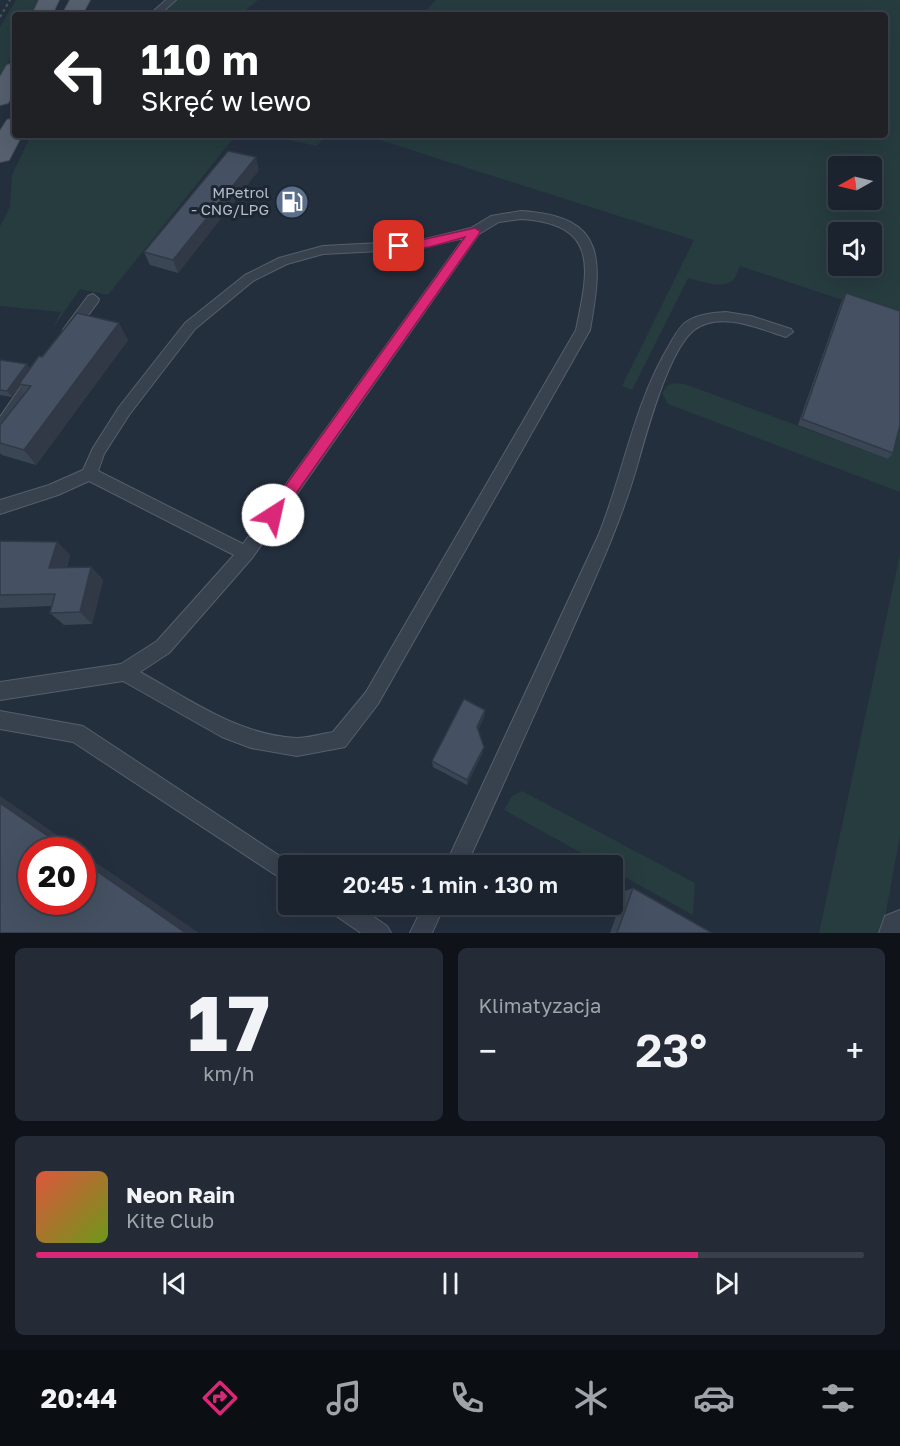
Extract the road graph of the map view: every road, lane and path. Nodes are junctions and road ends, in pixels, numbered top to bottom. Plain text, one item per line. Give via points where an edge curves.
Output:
1 (10, 0) edge
2 (171, 0) edge
3 (157, 12) edge
4 (0, 17) edge
5 (12, 76) edge
6 (0, 98) edge
7 (12, 131) edge
8 (0, 154) edge
9 (475, 231) junction
10 (93, 299) dead end
11 (786, 332) dead end
12 (60, 344) edge
13 (47, 361) edge
14 (0, 428) edge
15 (88, 474) junction
16 (0, 507) edge
17 (246, 553) junction
18 (124, 672) junction
19 (0, 691) edge
20 (0, 720) edge
21 (460, 855) edge
22 (278, 866) edge
23 (353, 915) edge
24 (430, 915) edge
25 (380, 933) edge
26 (421, 933) edge

1 - 4 path
2 - 3 lane
5 - 6 main road
7 - 8 main road
9 - 15 lane via 417,245 323,250 283,261 249,278 190,326 124,411
9 - 17 lane
9 - 18 lane via 495,219 521,215 545,218 572,229 589,251 592,278 583,330 372,698 338,740 298,747 268,743 221,726
10 - 12 lane
11 - 21 lane via 748,319 704,320 688,327 666,361 650,397 606,534 498,778
13 - 14 lane
15 - 16 lane
15 - 17 lane
17 - 18 lane via 163,647
18 - 19 lane
20 - 22 lane via 75,733
23 - 25 lane
24 - 26 lane

